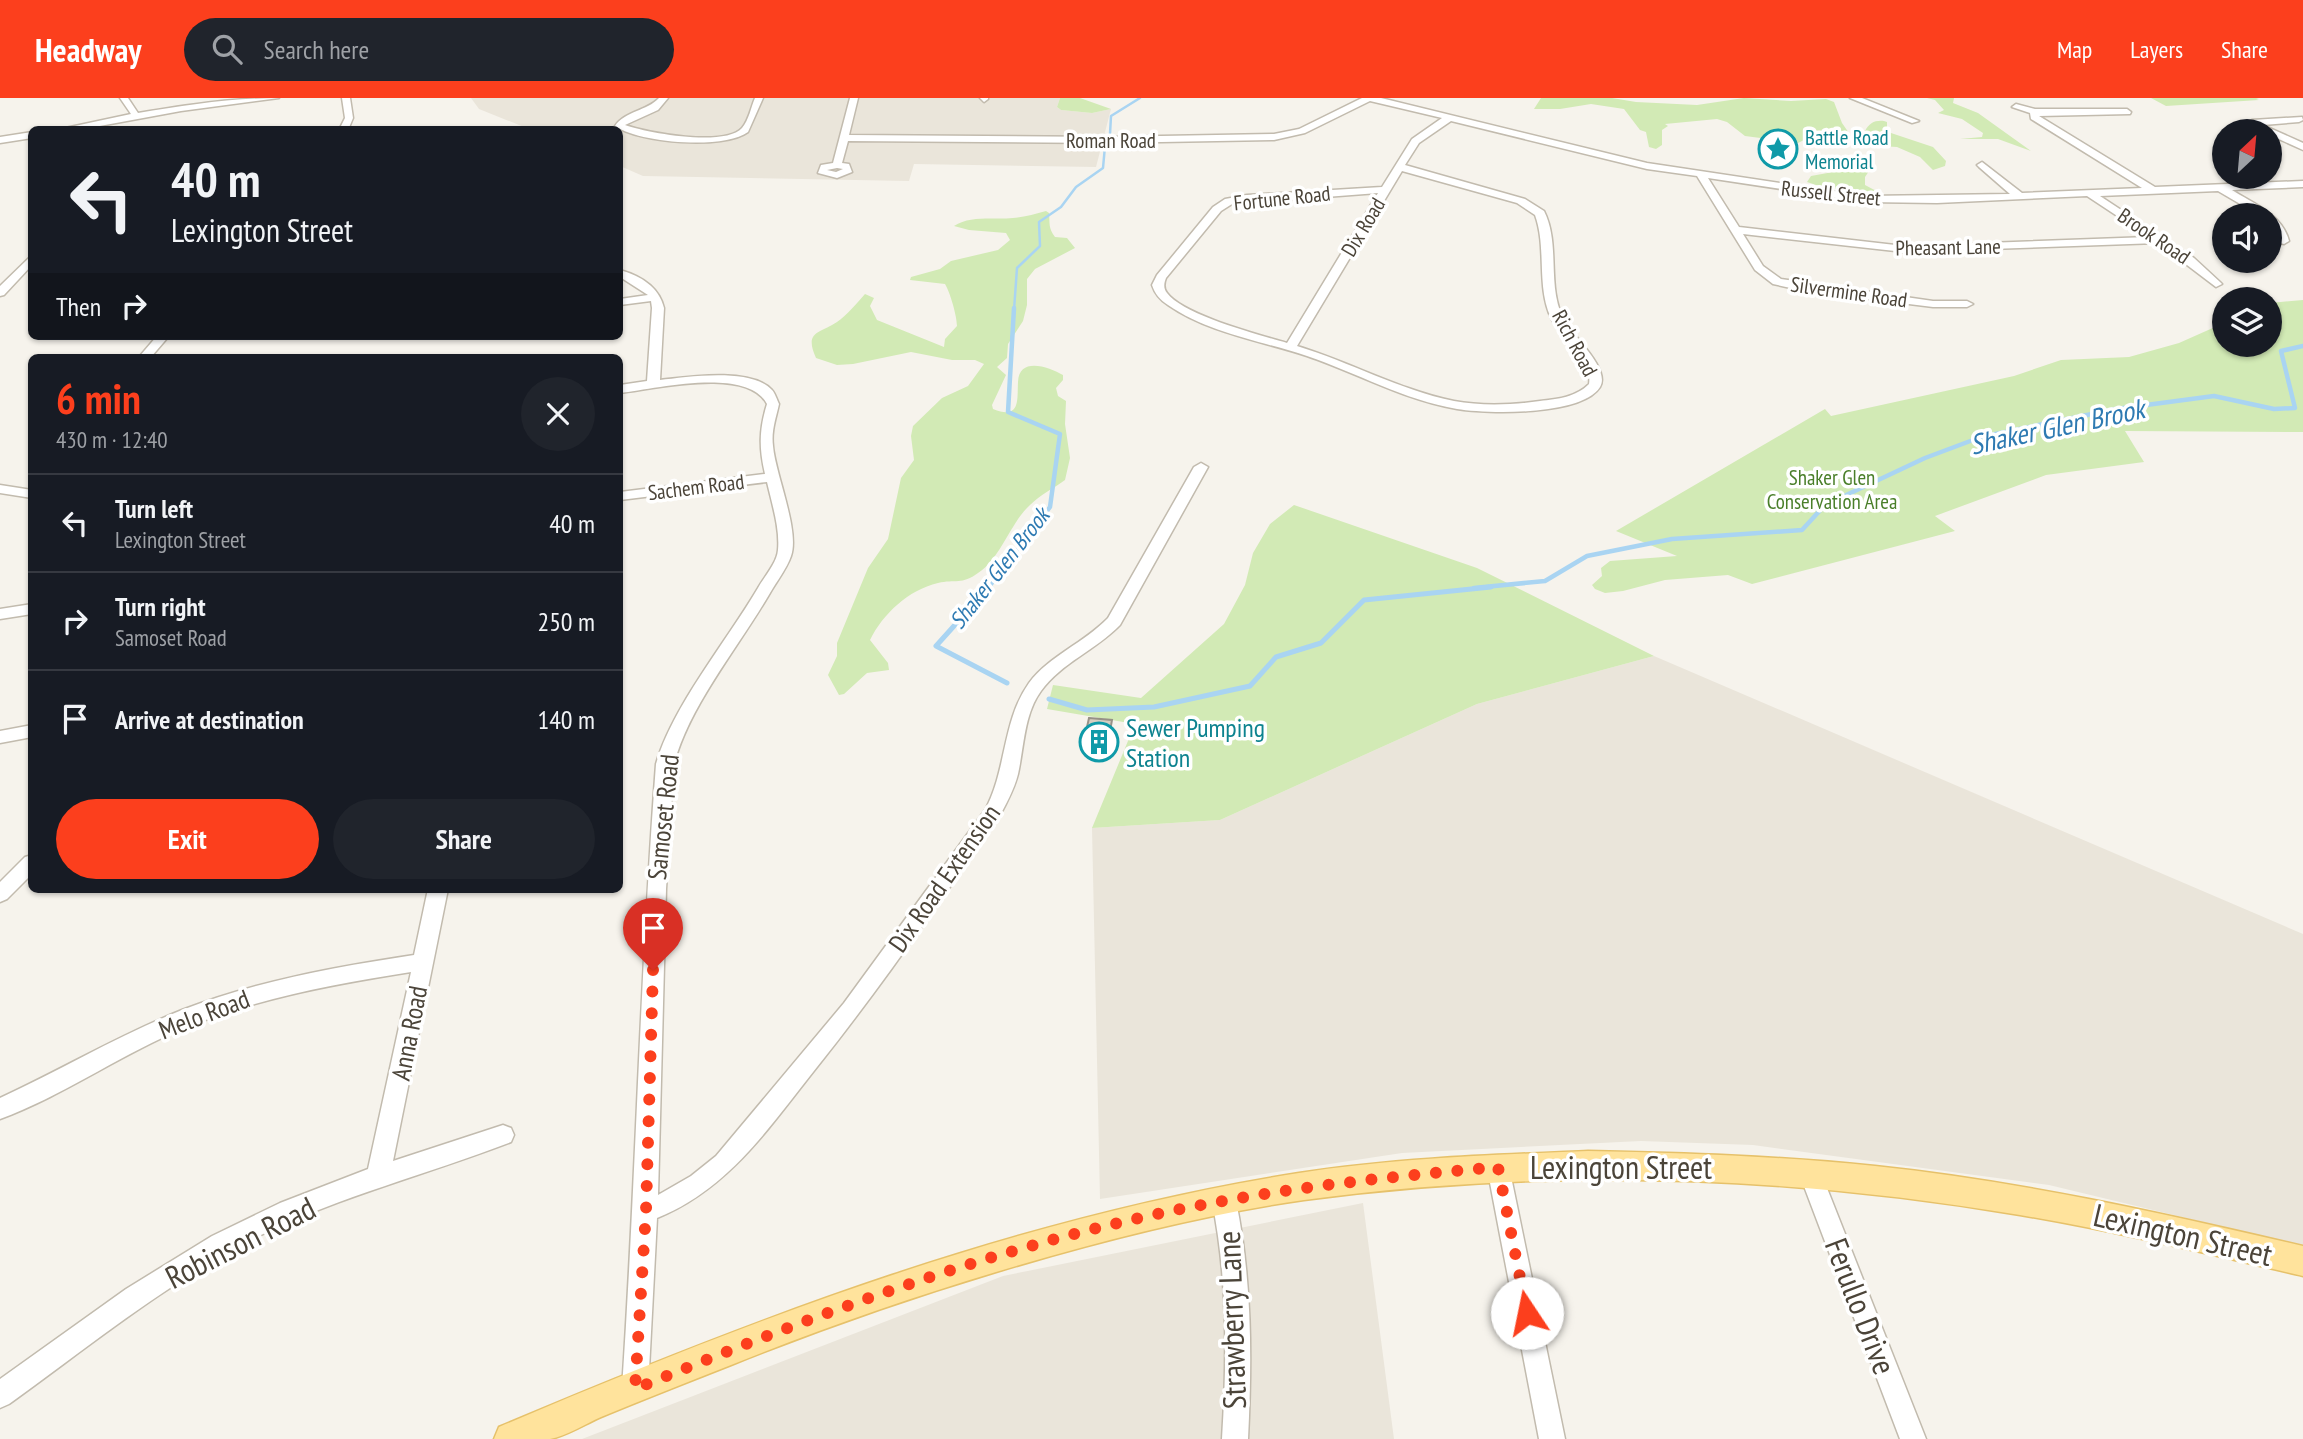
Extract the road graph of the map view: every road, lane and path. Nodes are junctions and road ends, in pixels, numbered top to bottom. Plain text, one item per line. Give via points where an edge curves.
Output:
1 (124, 98) edge
2 (275, 98) edge
3 (346, 98) edge
4 (664, 98) edge
5 (759, 98) edge
6 (854, 98) edge
7 (1369, 98) edge
8 (1854, 98) edge
9 (1423, 100) dead end
10 (2016, 107) dead end
11 (1415, 110) junction
12 (2127, 112) dead end
13 (2035, 113) junction
14 (135, 116) junction
15 (1448, 118) junction
16 (2299, 119) dead end
17 (1915, 121) dead end
18 (82, 126) edge
19 (345, 126) edge
20 (622, 126) edge
21 (623, 126) edge
22 (28, 136) edge
23 (845, 138) junction
24 (0, 140) edge
25 (2303, 148) edge
26 (837, 164) dead end
27 (1982, 165) dead end
28 (1400, 167) junction
29 (1702, 176) junction
30 (2303, 184) edge
31 (2282, 185) edge
32 (1932, 188) dead end
33 (2212, 188) edge
34 (2223, 189) edge
35 (1386, 190) junction
36 (2154, 191) junction
37 (2089, 193) junction
38 (2020, 197) junction
39 (1947, 200) junction
40 (2245, 203) edge
41 (1736, 230) junction
42 (2282, 234) edge
43 (2160, 240) junction
44 (2284, 241) dead end
45 (28, 262) edge
46 (623, 275) edge
47 (2216, 284) dead end
48 (0, 293) edge
49 (656, 297) junction
50 (623, 302) edge
51 (1967, 304) dead end
52 (160, 340) edge
53 (1290, 348) junction
54 (148, 354) edge
55 (653, 386) junction
56 (623, 389) edge
57 (1201, 467) dead end
58 (772, 477) junction
59 (0, 489) edge
60 (28, 493) edge
61 (623, 496) edge
62 (28, 610) edge
63 (0, 614) edge
64 (28, 732) edge
65 (0, 737) edge
66 (28, 866) edge
67 (28, 881) edge
68 (3, 890) edge
69 (437, 893) edge
70 (422, 962) junction
71 (0, 1109) edge
72 (503, 1135) dead end
73 (1498, 1167) junction
74 (1810, 1173) junction
75 (378, 1177) junction
76 (1224, 1201) junction
77 (646, 1211) junction
78 (2303, 1261) edge
79 (635, 1389) junction
80 (0, 1395) edge
81 (511, 1439) edge
82 (1235, 1439) edge
83 (1552, 1439) edge
84 (1913, 1439) edge

1 - 14 street
2 - 14 street
3 - 19 street via 349,118
4 - 20 street
5 - 21 street via 747,128 735,135 678,137
6 - 23 street
7 - 11 street, Russell Street
7 - 23 street, Roman Road via 1302,131 1275,137 1106,141
8 - 17 street
9 - 11 street
10 - 13 street
11 - 15 street, Russell Street
12 - 13 street
13 - 36 street via 2034,117
14 - 18 street
15 - 28 street, Dix Road via 1417,140
15 - 29 street, Russell Street
16 - 25 street via 2252,123
22 - 24 street
23 - 26 street
27 - 38 street
28 - 35 street, Dix Road
28 - 53 street, Rich Road via 1521,201 1540,213 1555,313 1595,372 1594,387 1564,402 1470,407 1440,401
29 - 39 street, Russell Street via 1852,197
29 - 41 street, Silvermine Road
30 - 31 street, Russell Street
32 - 39 street
33 - 36 street, Russell Street
34 - 40 street
35 - 53 street, Dix Road
35 - 53 street, Fortune Road via 1229,201 1217,209 1159,281 1160,293 1172,304
36 - 37 street, Russell Street
37 - 38 street, Russell Street
37 - 43 street, Brook Road
38 - 39 street, Russell Street
41 - 43 street, Pheasant Lane via 1904,249
41 - 51 street, Silvermine Road via 1759,268 1783,284
42 - 44 street
43 - 47 street, Brook Road
45 - 48 street
46 - 49 street
49 - 50 street
49 - 55 street
52 - 54 street
55 - 56 street, Samoset Road
55 - 58 street, Samoset Road via 727,379 766,390 772,401 765,434
57 - 77 street, Dix Road Extension via 1114,621 1034,688 1021,719 1006,785 992,814 851,1009 724,1163 688,1192
58 - 61 street, Sachem Road
58 - 77 street, Samoset Road via 785,554 673,737 665,764 656,890
59 - 60 street
62 - 63 street
64 - 65 street
66 - 68 street
67 - 68 street
69 - 70 street, Anna Road
70 - 71 street, Melo Road via 298,984 211,1008
70 - 75 street, Anna Road
72 - 75 street, Robinson Road
73 - 74 main road, Lexington Street via 1624,1164
73 - 76 main road, Lexington Street via 1347,1181
73 - 83 street
74 - 78 main road, Lexington Street via 2065,1208
74 - 84 street, Ferullo Drive
75 - 80 street, Robinson Road via 278,1216 194,1260
76 - 79 main road, Lexington Street via 1076,1234 932,1275 754,1339
76 - 82 street, Strawberry Lane via 1234,1252
77 - 79 street, Samoset Road
79 - 81 main road, Lexington Street

